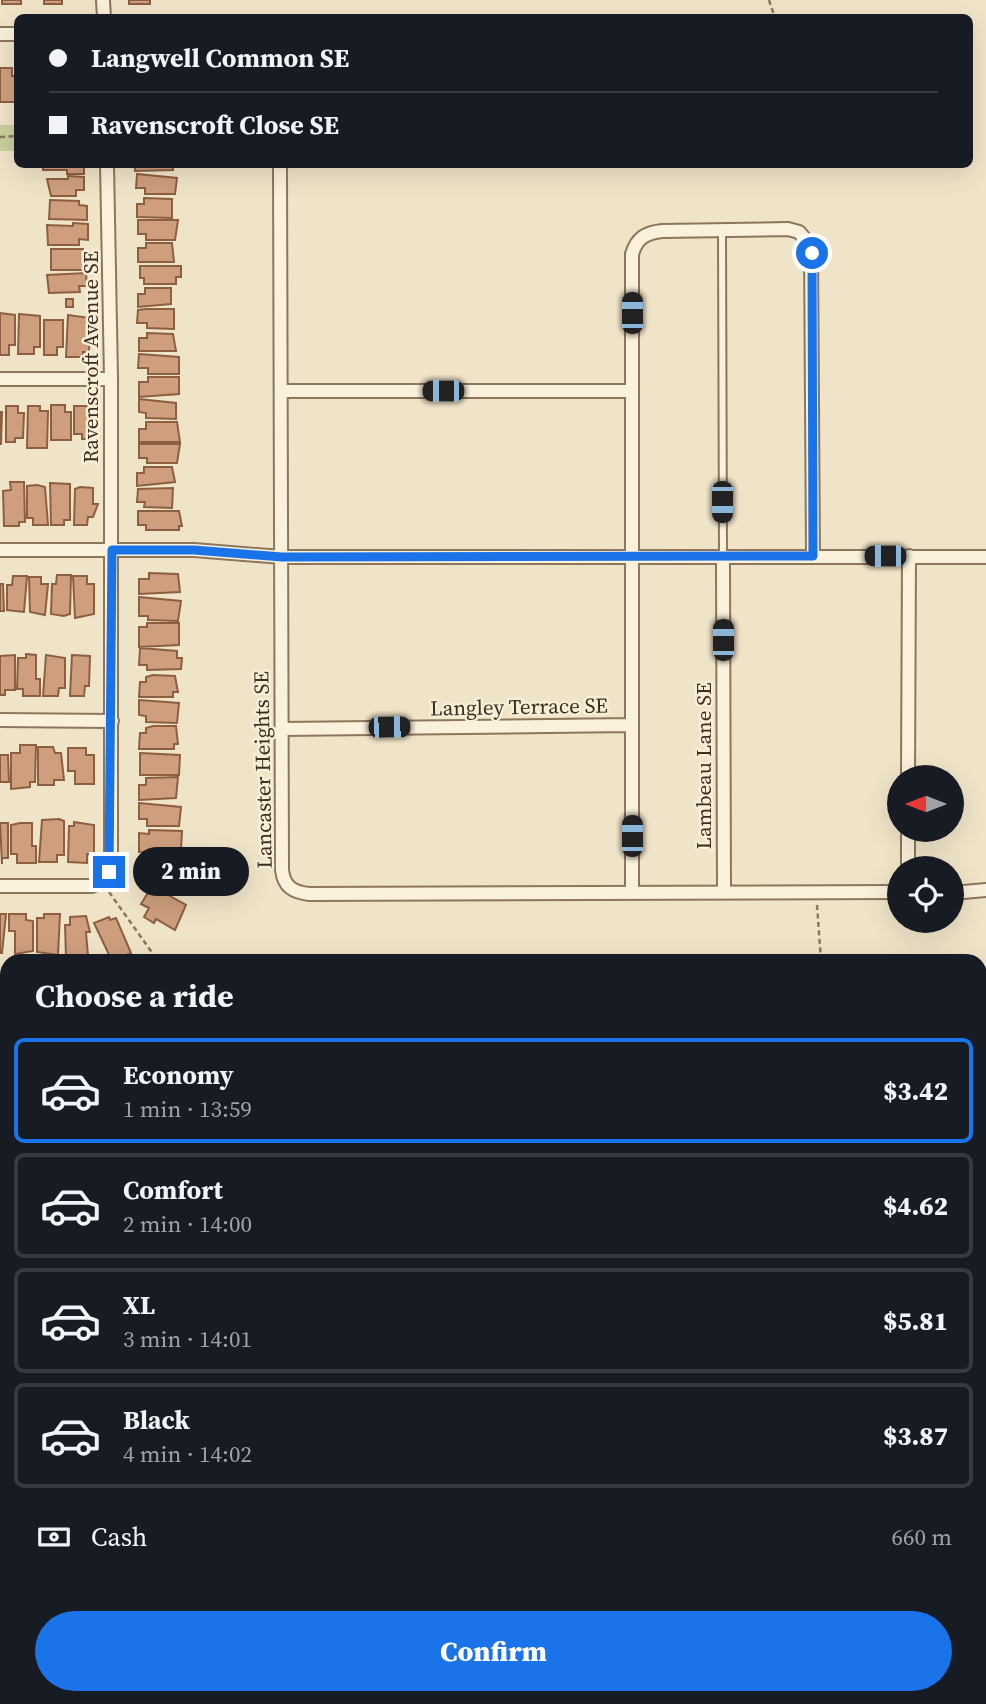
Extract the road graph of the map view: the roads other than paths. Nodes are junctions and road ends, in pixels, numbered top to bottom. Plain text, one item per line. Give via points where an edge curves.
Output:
1 (107, 168) edge
2 (280, 168) edge
3 (722, 230) junction
4 (0, 379) edge
5 (111, 379) junction
6 (282, 391) junction
7 (632, 391) junction
8 (0, 550) edge
9 (112, 550) junction
10 (723, 556) junction
11 (813, 556) junction
12 (909, 556) junction
13 (986, 556) edge
14 (282, 557) junction
15 (632, 557) junction
16 (0, 720) edge
17 (111, 721) junction
18 (631, 724) junction
19 (281, 729) junction
20 (908, 765) edge
21 (0, 886) edge
22 (986, 890) edge
23 (632, 891) junction
24 (724, 891) junction
25 (964, 891) edge
26 (887, 892) edge

1 - 5 street, Ravenscroft Avenue SE
2 - 6 street, Lancaster Heights SE
3 - 7 street via 654,232 635,246
3 - 10 lane
3 - 11 street via 794,230 811,246
4 - 5 street
5 - 9 street, Ravenscroft Avenue SE
6 - 7 street
6 - 14 street, Lancaster Heights SE
7 - 15 street
8 - 9 street
9 - 14 street
9 - 17 street, Ravenscroft Avenue SE
10 - 11 street
10 - 15 street
10 - 24 street, Lambeau Lane SE
11 - 12 street
12 - 13 street
12 - 20 street
14 - 15 street
14 - 19 street, Lancaster Heights SE
15 - 18 street
16 - 17 street
17 - 21 street, Ravenscroft Avenue SE via 111,866 100,883
18 - 19 street, Langley Terrace SE
18 - 23 street
19 - 23 street, Lancaster Heights SE via 282,870 291,890 309,894
22 - 25 street
23 - 24 street, Lancaster Heights SE
24 - 26 street, Lancaster Heights SE

